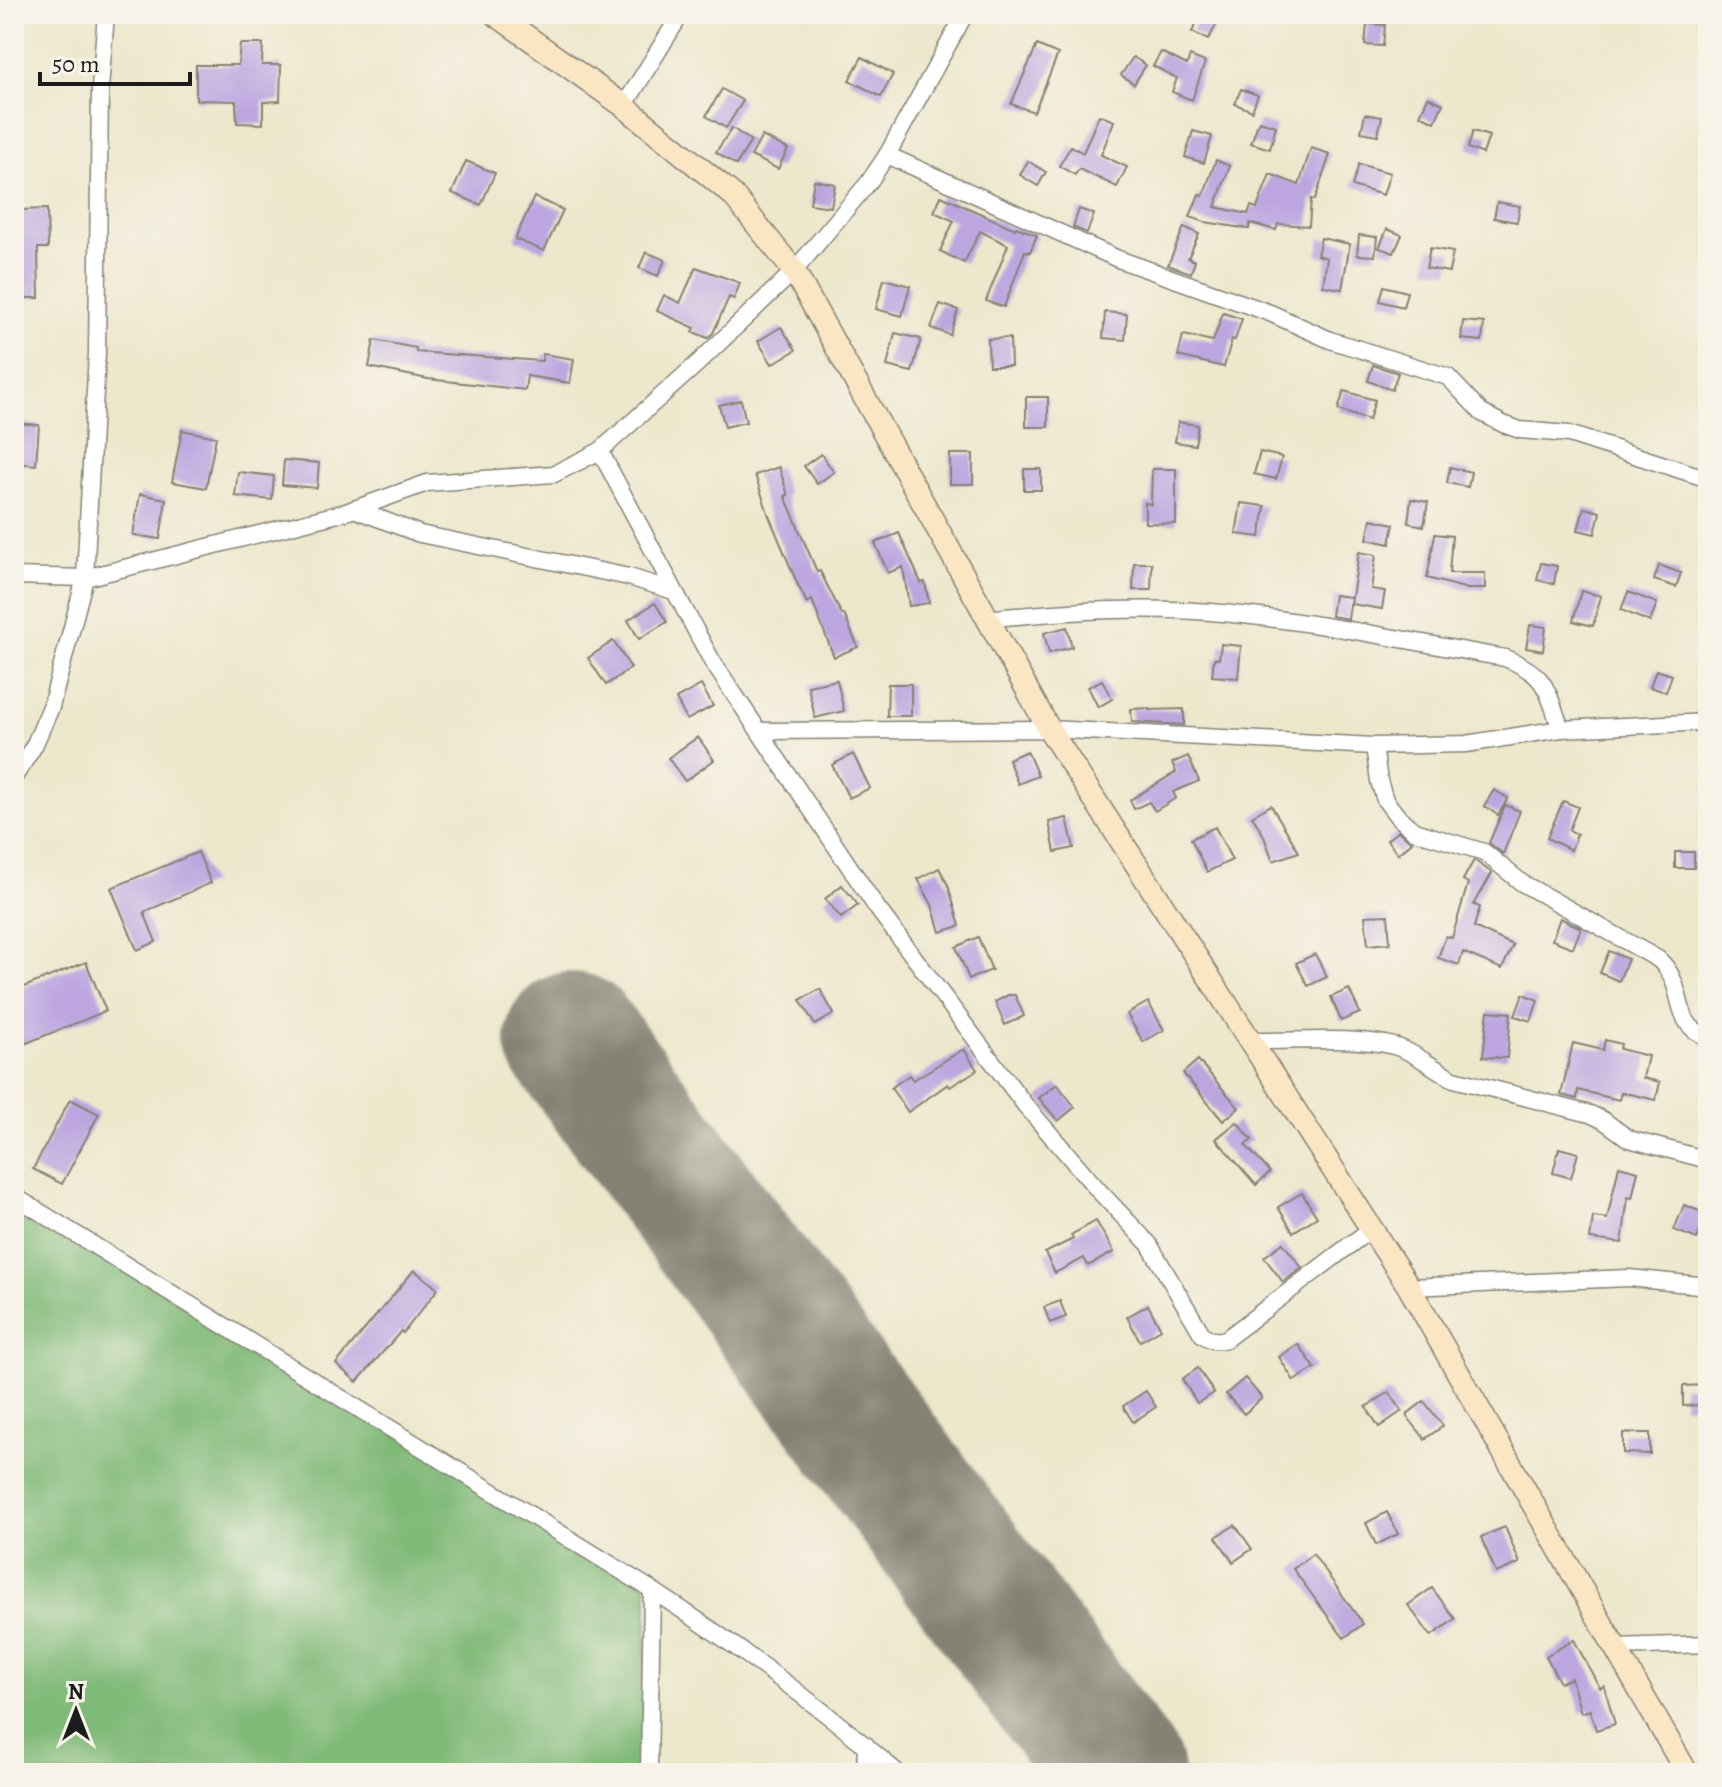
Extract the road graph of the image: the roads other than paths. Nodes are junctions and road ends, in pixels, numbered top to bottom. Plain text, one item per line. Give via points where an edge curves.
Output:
1 (106, 14) edge
2 (495, 14) edge
3 (681, 14) edge
4 (965, 14) edge
5 (624, 106) junction
6 (887, 155) junction
7 (794, 271) junction
8 (600, 451) junction
9 (1708, 479) edge
10 (354, 509) junction
11 (14, 576) edge
12 (85, 578) junction
13 (674, 591) junction
14 (987, 619) junction
15 (1708, 722) edge
16 (1049, 729) junction
17 (1561, 729) junction
18 (760, 731) junction
19 (1374, 746) junction
20 (14, 777) edge
21 (1708, 1037) edge
22 (1250, 1041) junction
23 (1708, 1160) edge
24 (14, 1196) edge
25 (1371, 1229) junction
26 (1708, 1286) edge
27 (1409, 1287) junction
28 (652, 1590) junction
29 (1708, 1644) edge
30 (1615, 1647) junction
31 (866, 1745) junction
32 (649, 1773) edge
33 (865, 1773) edge
34 (898, 1773) edge
35 (1687, 1773) edge

1 - 12 street
2 - 5 street
3 - 5 street
4 - 6 street
5 - 7 street via 733,195
6 - 7 street
6 - 9 street via 1118,259 1330,340 1448,377 1482,413 1503,424 1569,434
7 - 8 street
7 - 14 street
8 - 10 street via 554,474 427,483
8 - 13 street
10 - 12 street
10 - 13 street via 420,534
11 - 12 street
12 - 20 street via 51,707
13 - 18 street via 712,661
14 - 16 street
14 - 17 street via 1036,613 1210,612 1505,658 1542,679
15 - 17 street
16 - 18 street
16 - 19 street
16 - 22 street
17 - 19 street via 1466,744
18 - 25 street via 877,908 1025,1105 1149,1244 1202,1334 1226,1339
19 - 21 street via 1385,800 1414,831 1484,852 1522,883 1658,959 1671,970 1685,1023
22 - 23 street via 1378,1042 1399,1047 1454,1079 1590,1114 1629,1139
22 - 25 street
24 - 28 street
25 - 27 street
26 - 27 street via 1629,1278
27 - 30 street
28 - 31 street via 737,1646
28 - 32 street
29 - 30 street
30 - 35 street
31 - 33 street
31 - 34 street

